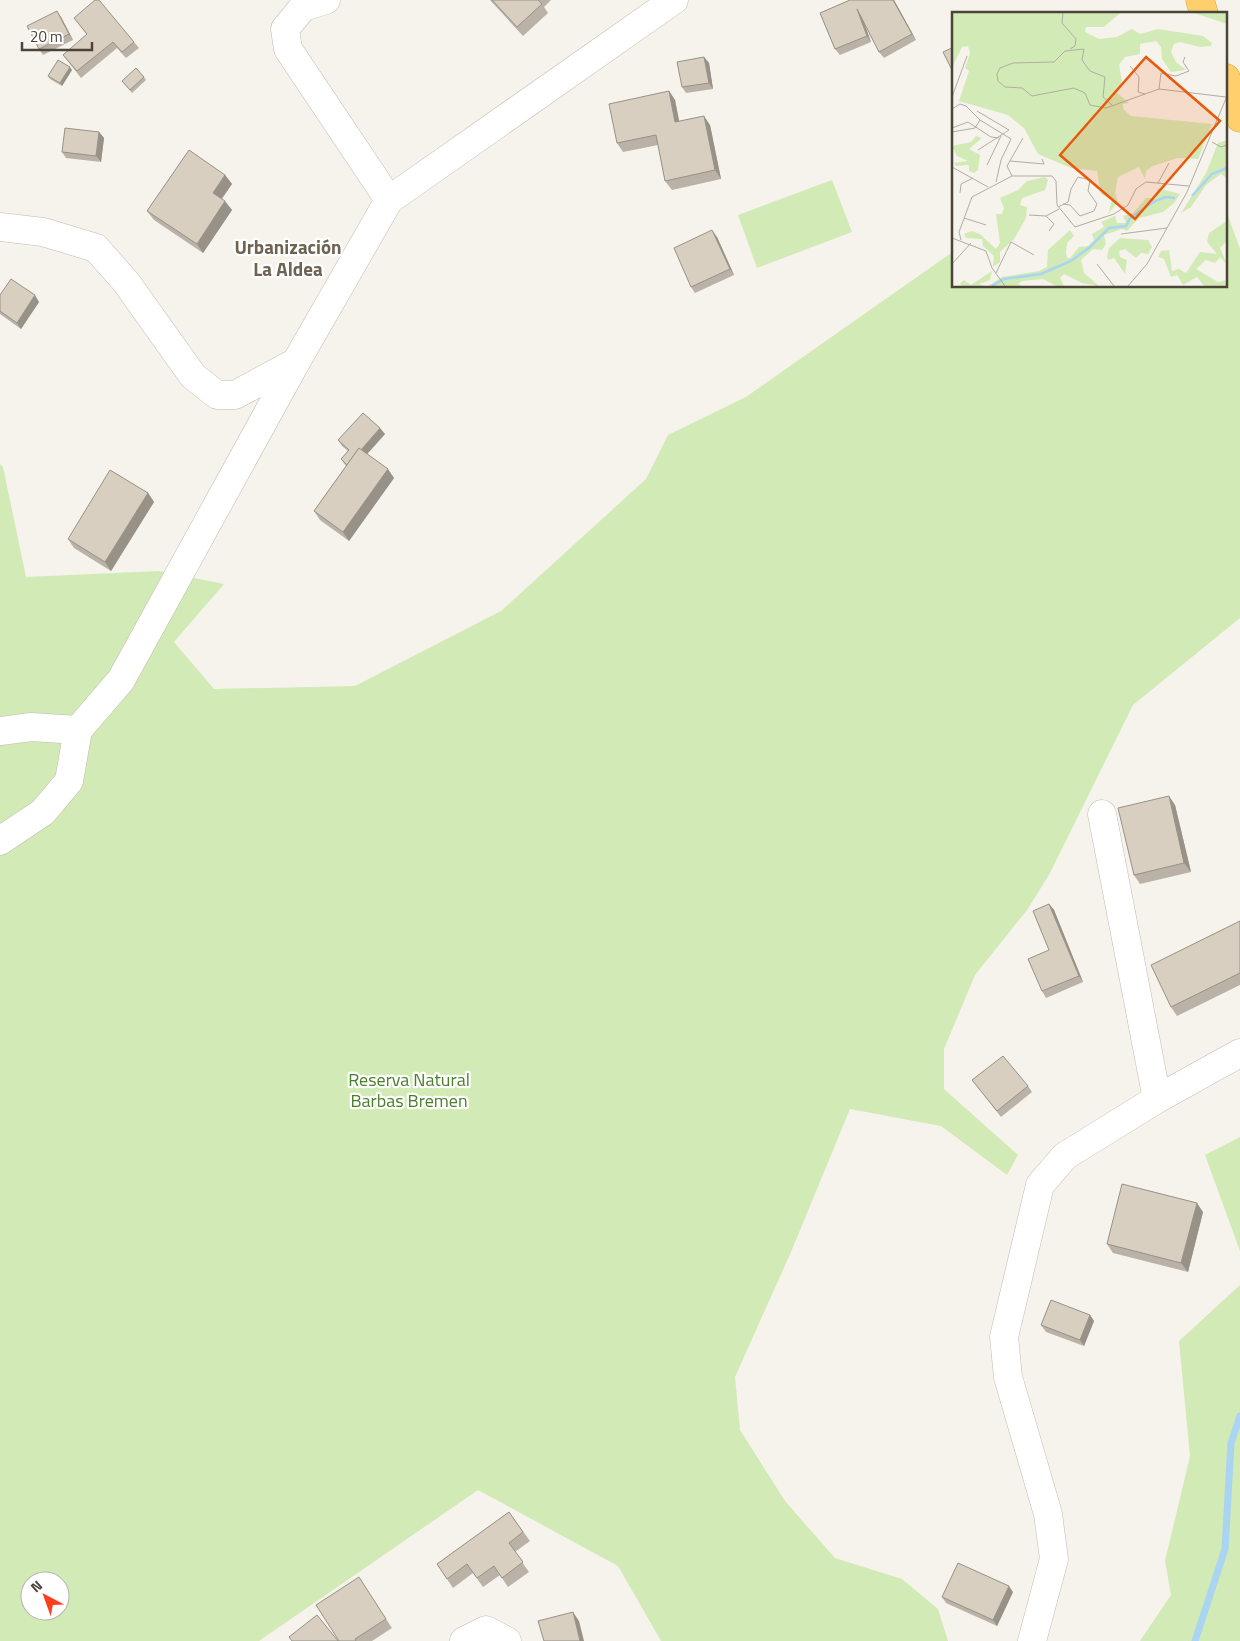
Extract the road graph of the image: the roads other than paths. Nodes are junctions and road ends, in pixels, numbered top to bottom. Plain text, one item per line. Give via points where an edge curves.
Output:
1 (326, 0) edge
2 (674, 0) edge
3 (1228, 84) edge
4 (1240, 118) edge
5 (388, 200) junction
6 (0, 227) edge
7 (296, 362) junction
8 (78, 730) junction
9 (0, 731) edge
10 (1102, 814) dead end
11 (0, 841) edge
12 (1240, 1054) edge
13 (1157, 1099) junction
14 (464, 1641) edge
15 (507, 1641) edge
16 (1032, 1641) edge

1 - 5 street via 303,7 285,29 288,49
2 - 5 street
3 - 4 highway
5 - 7 street
6 - 7 street via 43,232 96,248 126,282 193,376 217,395 235,395
7 - 8 street via 121,680
8 - 9 street via 31,727
8 - 11 street via 69,781 43,812
10 - 13 street
12 - 13 street
13 - 16 street via 1066,1156 1040,1185 1004,1338 1008,1377 1048,1514 1054,1559
14 - 15 street via 486,1630

